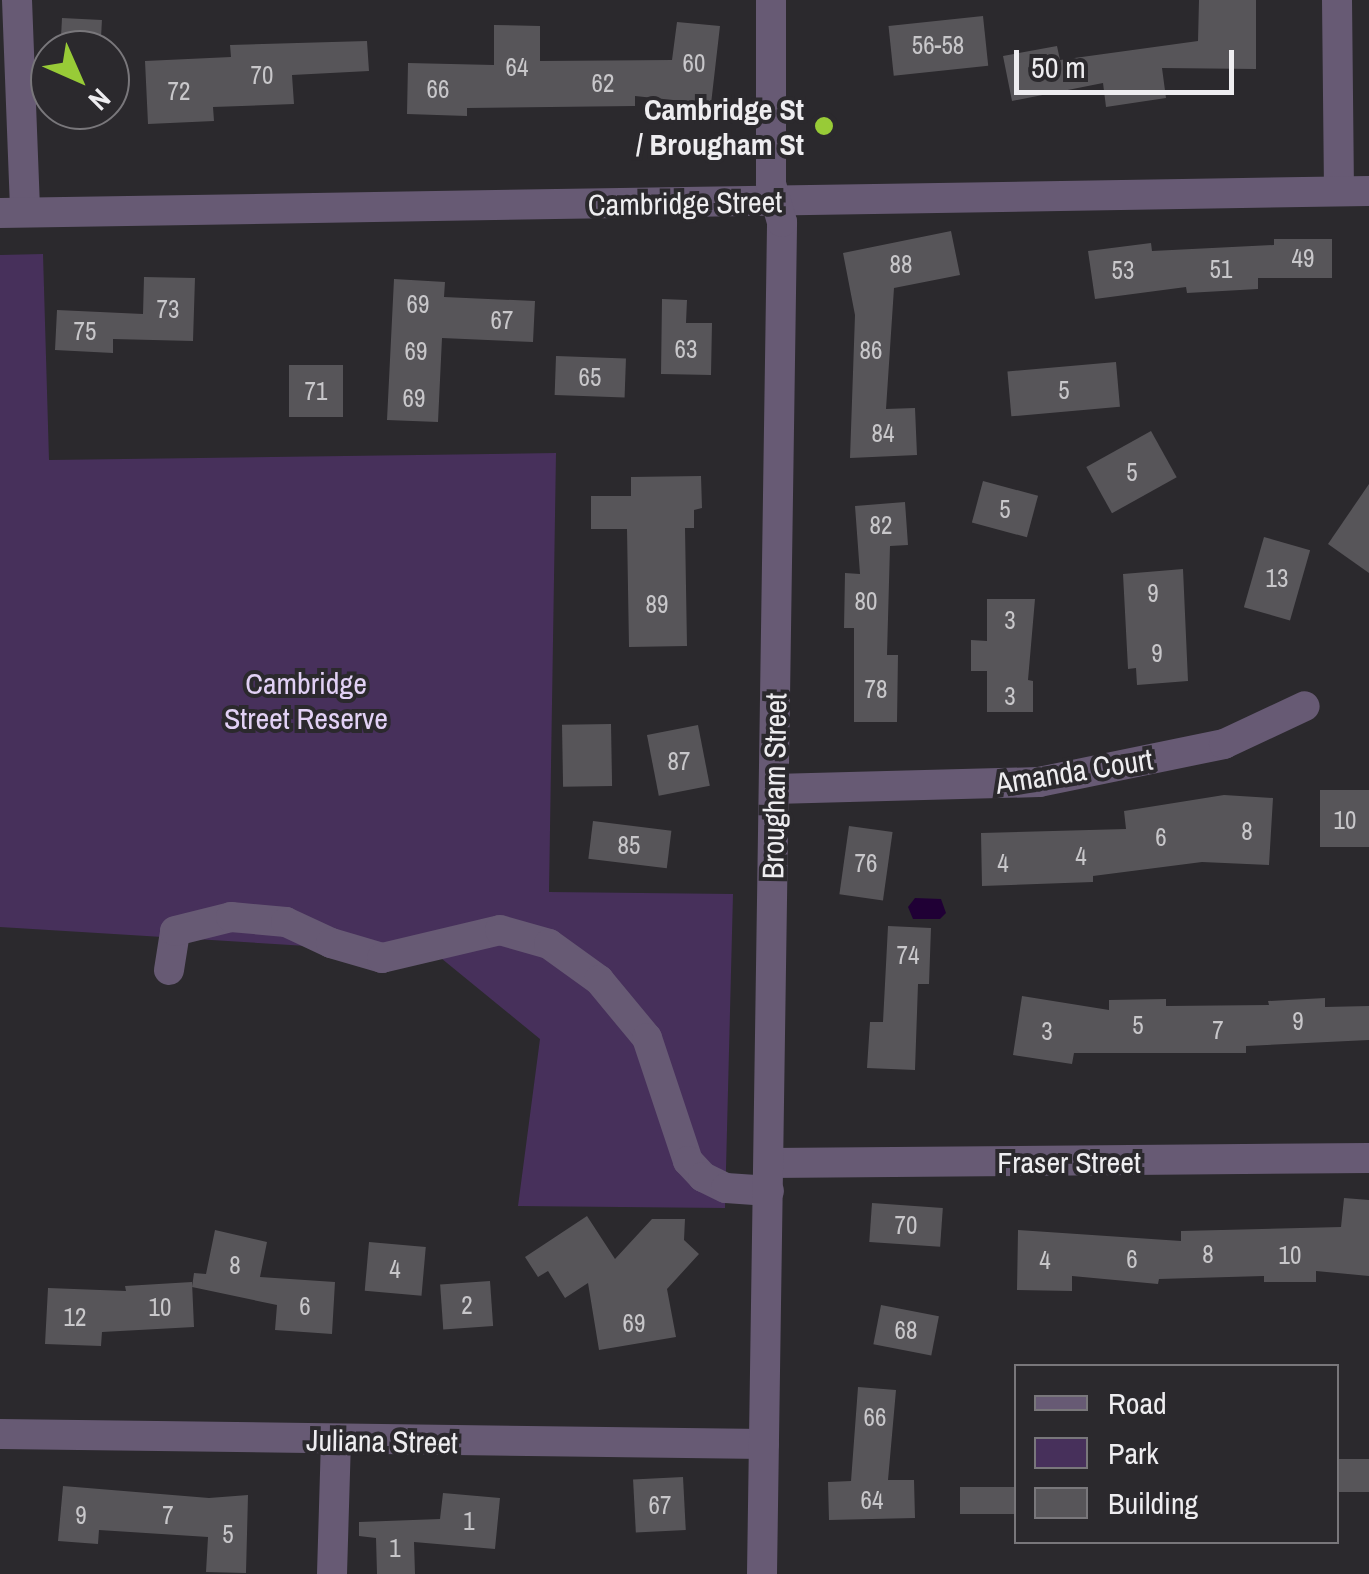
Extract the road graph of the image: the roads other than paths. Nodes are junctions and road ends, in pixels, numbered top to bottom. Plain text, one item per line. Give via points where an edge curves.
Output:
1 (17, 0) edge
2 (770, 0) edge
3 (1337, 0) edge
4 (1354, 191) edge
5 (776, 202) junction
6 (13, 213) edge
7 (1304, 706) dead end
8 (774, 789) junction
9 (170, 970) dead end
10 (1369, 1158) edge
11 (769, 1177) junction
12 (0, 1434) edge
13 (336, 1440) junction
14 (764, 1444) junction
15 (332, 1574) edge
16 (762, 1574) edge

1 - 6 street
2 - 5 street, Brougham Street
3 - 4 street
4 - 5 street, Cambridge Street
5 - 6 street, Cambridge Street
5 - 8 street, Brougham Street via 782,232
7 - 8 street, Amanda Court via 1224,744 1038,782
8 - 11 street, Brougham Street
9 - 11 street, Fraser Street via 174,931 232,918 286,922 382,958 500,930 549,944 600,980 647,1038 688,1160 704,1177 726,1188
10 - 11 street, Fraser Street
11 - 14 street, Brougham Street
12 - 13 street, Juliana Street
13 - 14 street, Juliana Street
13 - 15 street
14 - 16 street, Brougham Street

